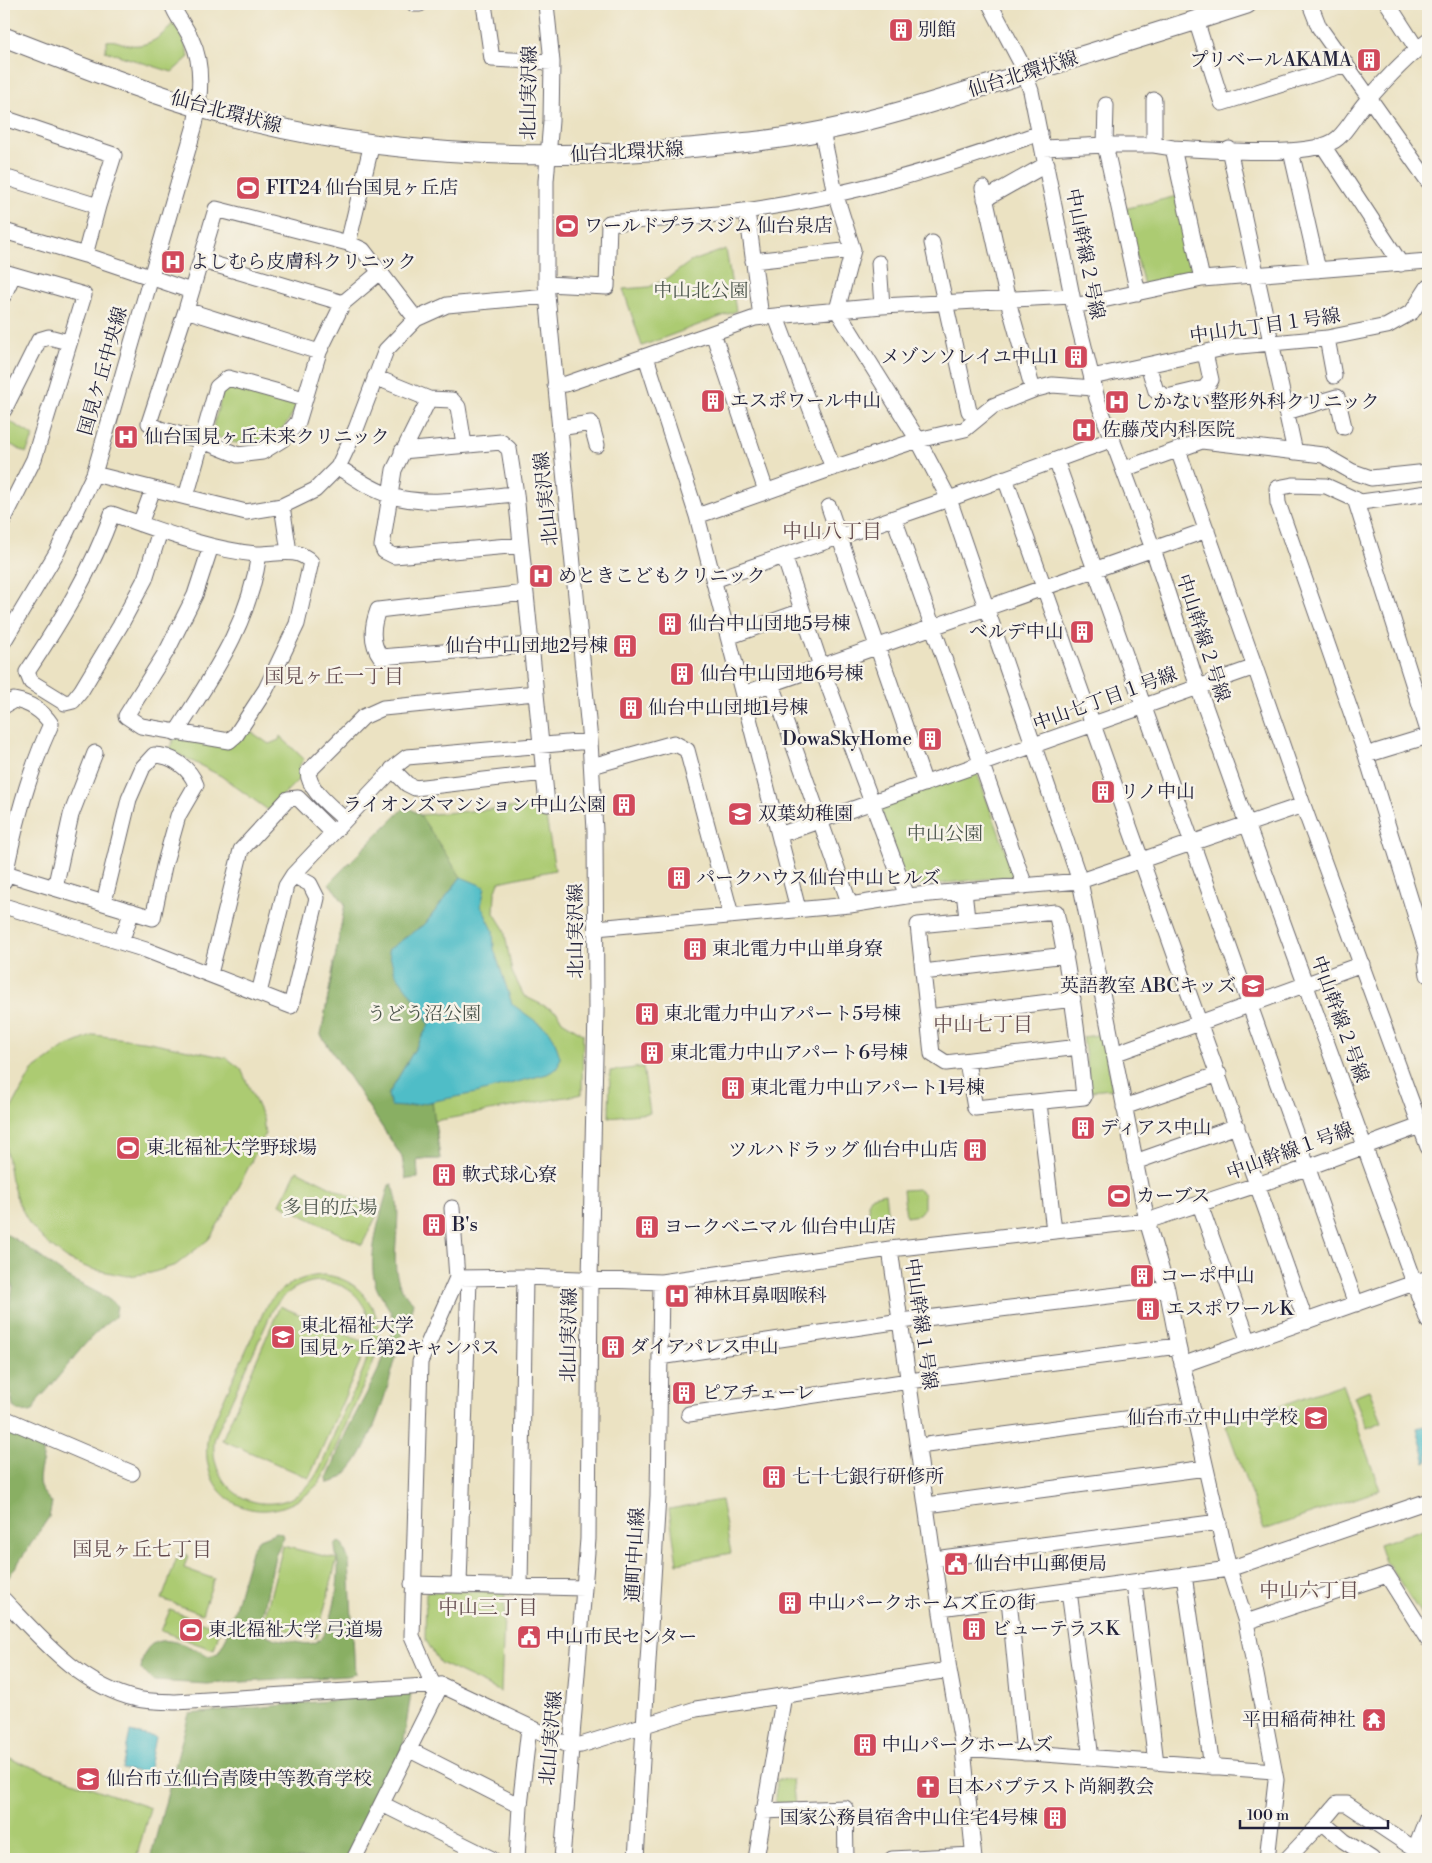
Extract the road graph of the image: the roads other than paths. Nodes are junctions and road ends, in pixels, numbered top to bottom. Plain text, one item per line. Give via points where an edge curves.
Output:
1 (172, 4) edge
2 (414, 4) edge
3 (420, 4) edge
4 (484, 4) edge
5 (546, 4) edge
6 (990, 4) edge
7 (1209, 4) edge
8 (1247, 4) edge
9 (1310, 4) edge
10 (1388, 4) edge
11 (1196, 20) junction
12 (4, 25) edge
13 (4, 37) edge
14 (1424, 47) edge
15 (552, 62) junction
16 (1346, 64) junction
17 (1023, 68) junction
18 (1371, 97) junction
19 (1154, 100) dead end
20 (199, 101) junction
21 (1106, 105) dead end
22 (4, 118) edge
23 (822, 131) junction
24 (1042, 140) junction
25 (372, 143) junction
26 (1105, 145) junction
27 (1154, 145) junction
28 (1324, 147) junction
29 (1173, 148) junction
30 (1229, 150) junction
31 (548, 151) junction
32 (1291, 151) junction
33 (1047, 164) junction
34 (4, 177) edge
35 (1428, 182) edge
36 (835, 193) junction
37 (98, 206) junction
38 (747, 211) junction
39 (4, 231) edge
40 (348, 243) junction
41 (932, 243) dead end
42 (853, 250) junction
43 (85, 255) junction
44 (203, 260) junction
45 (753, 261) junction
46 (1428, 261) edge
47 (880, 263) dead end
48 (1401, 264) junction
49 (1318, 270) junction
50 (380, 272) junction
51 (9, 274) edge
52 (1255, 275) junction
53 (151, 278) junction
54 (1202, 280) junction
55 (1428, 287) edge
56 (547, 290) junction
57 (190, 291) junction
58 (1138, 293) junction
59 (4, 295) edge
60 (1008, 301) junction
61 (1073, 301) junction
62 (343, 303) junction
63 (946, 304) junction
64 (882, 306) junction
65 (186, 310) junction
66 (837, 310) junction
67 (769, 317) junction
68 (416, 319) junction
69 (713, 333) junction
70 (1327, 338) junction
71 (68, 342) junction
72 (1271, 344) junction
73 (319, 352) junction
74 (1204, 353) junction
75 (646, 357) junction
76 (1148, 365) junction
77 (1334, 376) dead end
78 (375, 377) junction
79 (1093, 383) junction
80 (555, 385) junction
81 (1032, 390) junction
82 (304, 399) junction
83 (429, 399) junction
84 (4, 410) edge
85 (1286, 412) junction
86 (976, 419) junction
87 (1344, 427) dead end
88 (559, 428) junction
89 (1113, 439) junction
90 (918, 440) junction
91 (203, 441) junction
92 (464, 444) junction
93 (597, 445) dead end
94 (1178, 450) junction
95 (402, 451) junction
96 (1295, 452) junction
97 (1056, 460) junction
98 (338, 467) junction
99 (833, 468) junction
100 (1124, 469) junction
101 (1428, 472) edge
102 (94, 474) junction
103 (1005, 478) junction
104 (153, 489) junction
105 (766, 492) junction
106 (1428, 493) edge
107 (516, 494) junction
108 (389, 495) junction
109 (186, 497) junction
110 (949, 499) junction
111 (1355, 499) junction
112 (282, 506) junction
113 (829, 507) dead end
114 (697, 516) junction
115 (894, 518) junction
116 (4, 519) edge
117 (140, 524) junction
118 (160, 530) junction
119 (1206, 530) junction
120 (838, 537) junction
121 (520, 545) junction
122 (211, 546) junction
123 (1153, 549) junction
124 (288, 552) junction
125 (259, 554) junction
126 (784, 556) junction
127 (1095, 569) junction
128 (714, 580) junction
129 (1043, 587) junction
130 (525, 593) junction
131 (985, 608) junction
132 (802, 611) junction
133 (932, 626) junction
134 (728, 636) junction
135 (4, 641) edge
136 (530, 645) junction
137 (877, 646) junction
138 (821, 666) junction
139 (1255, 667) junction
140 (772, 684) junction
141 (1198, 687) junction
142 (535, 693) junction
143 (742, 694) junction
144 (4, 706) edge
145 (1145, 706) junction
146 (1094, 724) junction
147 (1428, 731) edge
148 (176, 733) junction
149 (1428, 736) edge
150 (590, 741) junction
151 (541, 744) junction
152 (1033, 746) junction
153 (95, 752) dead end
154 (1366, 754) junction
155 (981, 764) junction
156 (592, 766) junction
157 (392, 769) junction
158 (544, 773) junction
159 (925, 784) junction
160 (871, 803) junction
161 (547, 804) dead end
162 (1303, 805) junction
163 (344, 819) junction
164 (820, 821) junction
165 (1247, 824) junction
166 (332, 832) junction
167 (779, 835) junction
168 (1192, 843) junction
169 (7, 852) edge
170 (1142, 860) junction
171 (293, 875) junction
172 (5, 878) edge
173 (1080, 880) junction
174 (1025, 886) junction
175 (55, 888) junction
176 (964, 891) junction
177 (906, 896) junction
178 (104, 902) junction
179 (850, 905) junction
180 (4, 906) edge
181 (798, 909) junction
182 (132, 911) junction
183 (731, 915) junction
184 (967, 919) junction
185 (596, 928) junction
186 (121, 942) junction
187 (1428, 950) edge
188 (1066, 955) junction
189 (1362, 964) junction
190 (923, 972) junction
191 (210, 974) junction
192 (1428, 976) edge
193 (1306, 985) junction
194 (259, 992) junction
195 (1073, 999) junction
196 (1249, 1004) junction
197 (928, 1017) junction
198 (1200, 1022) junction
199 (1079, 1047) junction
200 (1114, 1054) junction
201 (967, 1062) junction
202 (1219, 1074) junction
203 (1039, 1103) junction
204 (1124, 1107) junction
205 (1425, 1124) edge
206 (1237, 1126) junction
207 (1366, 1145) junction
208 (1428, 1147) edge
209 (1135, 1162) junction
210 (1308, 1167) junction
211 (1257, 1184) junction
212 (1200, 1205) junction
213 (452, 1208) dead end
214 (1147, 1221) junction
215 (1054, 1231) junction
216 (890, 1249) junction
217 (525, 1277) junction
218 (463, 1279) junction
219 (590, 1279) junction
220 (1421, 1281) edge
221 (660, 1282) junction
222 (1167, 1289) junction
223 (1356, 1304) junction
224 (900, 1321) junction
225 (1428, 1321) edge
226 (1306, 1322) junction
227 (1249, 1342) junction
228 (1178, 1346) junction
229 (660, 1357) junction
230 (1182, 1365) junction
231 (909, 1381) junction
232 (1193, 1410) junction
233 (690, 1414) dead end
234 (4, 1418) edge
235 (919, 1446) junction
236 (1206, 1468) junction
237 (132, 1473) dead end
238 (1428, 1501) edge
239 (926, 1505) junction
240 (1219, 1522) junction
241 (934, 1559) junction
242 (1229, 1570) junction
243 (1184, 1575) junction
244 (1134, 1582) junction
245 (412, 1584) junction
246 (459, 1584) junction
247 (520, 1586) junction
248 (584, 1588) junction
249 (1069, 1591) junction
250 (1010, 1599) junction
251 (4, 1600) edge
252 (941, 1608) junction
253 (1246, 1622) junction
254 (1427, 1635) edge
255 (949, 1670) junction
256 (437, 1685) junction
257 (784, 1695) junction
258 (645, 1727) junction
259 (529, 1728) junction
260 (570, 1746) junction
261 (963, 1748) junction
262 (408, 1749) junction
263 (1024, 1753) junction
264 (1091, 1758) junction
265 (1156, 1763) junction
266 (1212, 1767) junction
267 (1274, 1772) junction
268 (382, 1804) junction
269 (520, 1806) junction
270 (762, 1811) junction
271 (1428, 1815) edge
272 (1322, 1822) junction
273 (1415, 1849) junction
274 (973, 1857) edge
275 (358, 1858) edge
276 (1428, 1858) edge
277 (492, 1859) edge
278 (517, 1859) edge
279 (562, 1859) edge
280 (636, 1859) edge
281 (756, 1859) edge
282 (846, 1859) edge
283 (892, 1859) edge
284 (1267, 1859) edge
285 (1287, 1859) edge
286 (1372, 1859) edge

1 - 20 street, 国見ケ丘中央線 via 194,44 200,67
2 - 3 street
4 - 15 street via 492,58
5 - 15 street, 北山実沢線
6 - 17 street, 中山幹線２号線
7 - 17 main road, 仙台北環状線
8 - 11 main road, 仙台北環状線
9 - 16 street via 1319,27
10 - 14 street
11 - 16 street via 1222,103
11 - 17 main road, 仙台北環状線
12 - 20 main road, 仙台北環状線
13 - 20 main road, 仙台北環状線 via 84,68
14 - 18 street
15 - 31 street, 北山実沢線
16 - 18 street
17 - 23 main road, 仙台北環状線 via 922,106
17 - 24 street, 中山幹線２号線
17 - 31 main road, 仙台北環状線 via 824,118
18 - 28 street via 1338,138
18 - 35 street
19 - 27 street
20 - 25 main road, 仙台北環状線 via 306,132
20 - 31 main road, 仙台北環状線 via 374,132
20 - 53 street, 国見ケ丘中央線 via 196,125
21 - 26 street
22 - 37 street via 114,155
23 - 31 main road, 仙台北環状線 via 716,146 633,153
23 - 36 street
24 - 26 street
24 - 33 street, 中山幹線２号線
24 - 36 street
25 - 31 main road, 仙台北環状線 via 446,152
25 - 40 street
26 - 27 street
26 - 58 street
27 - 29 street
28 - 32 street
28 - 48 street
29 - 30 street
29 - 54 street
30 - 32 street
30 - 52 street
31 - 56 street, 北山実沢線 via 544,234
32 - 49 street
33 - 60 street via 984,194
33 - 61 street, 中山幹線２号線
34 - 37 street
36 - 38 street
36 - 42 street
37 - 43 street
38 - 45 street
38 - 56 street via 609,223 607,287
39 - 43 street
40 - 44 street via 216,209
40 - 50 street via 363,250
41 - 63 street
42 - 45 street
42 - 66 street
43 - 53 street
44 - 57 street
44 - 62 street
45 - 67 street
46 - 48 street
47 - 64 street
48 - 49 street
49 - 52 street
50 - 62 street
50 - 68 street
51 - 59 street
51 - 71 street via 84,295
52 - 54 street
52 - 72 street
53 - 57 street
53 - 102 street, 国見ケ丘中央線
54 - 58 street
55 - 70 street, 中山九丁目１号線 via 1412,312 1387,326
56 - 68 street via 447,304
56 - 80 street, 北山実沢線
57 - 65 street
58 - 61 street
60 - 61 street
60 - 63 street
60 - 81 street
61 - 79 street, 中山幹線２号線
62 - 73 street
63 - 64 street
63 - 86 street via 969,411
64 - 66 street
65 - 73 street
65 - 91 street via 149,424
66 - 67 street
66 - 90 street
67 - 69 street
67 - 99 street
68 - 78 street via 386,350
69 - 75 street
69 - 105 street
70 - 72 street, 中山九丁目１号線
70 - 77 street
71 - 84 street via 49,337 39,340
71 - 116 street via 34,458
72 - 74 street, 中山九丁目１号線 via 1251,344
72 - 85 street
73 - 82 street
74 - 76 street, 中山九丁目１号線
74 - 76 street via 1211,380 1206,388 1167,397 1156,391
75 - 80 street
75 - 114 street
76 - 79 street, 中山九丁目１号線
78 - 83 street
78 - 98 street
79 - 81 street, 中山九丁目１号線 via 1052,385
79 - 89 street, 中山幹線２号線
80 - 88 street, 北山実沢線
81 - 86 street, 中山九丁目１号線 via 993,406
82 - 91 street via 298,422 283,439 262,452 238,455
82 - 91 street via 228,378 217,386
83 - 92 street via 452,400 458,407
83 - 95 street
85 - 87 street via 1337,397
85 - 96 street
86 - 90 street, 中山九丁目１号線 via 965,428
88 - 93 street via 591,423
88 - 150 street, 北山実沢線
89 - 97 street
89 - 100 street, 中山幹線２号線
90 - 99 street, 中山九丁目１号線
90 - 110 street
91 - 109 street
92 - 95 street
92 - 107 street via 501,442 509,449
94 - 96 street via 1202,441
94 - 100 street
94 - 119 street
95 - 108 street
96 - 101 street via 1323,455 1371,478
97 - 103 street
97 - 127 street
98 - 108 street
98 - 112 street via 315,490
99 - 105 street, 中山九丁目１号線
100 - 123 street, 中山幹線２号線
102 - 104 street
102 - 135 street, 国見ケ丘中央線 via 57,552
103 - 110 street
103 - 129 street
104 - 109 street
104 - 117 street
105 - 114 street, 中山九丁目１号線
106 - 111 street via 1361,502
107 - 108 street via 418,501
107 - 121 street
108 - 121 street via 382,546 384,552 394,556
109 - 112 street via 246,512
110 - 115 street
110 - 131 street
111 - 147 street
111 - 154 street via 1326,486 1277,488 1278,503
112 - 124 street
113 - 120 street
114 - 128 street
115 - 120 street
115 - 133 street
117 - 118 street
117 - 118 street via 112,514 83,582 27,672 31,682 65,703 73,701 81,691 120,626 145,579
118 - 122 street
119 - 123 street
119 - 139 street
120 - 126 street
120 - 137 street
121 - 130 street
122 - 125 street
122 - 148 street via 195,595 168,649 126,716 141,726
123 - 127 street
123 - 141 street, 中山幹線２号線
124 - 125 street
124 - 148 street via 306,556 311,562 297,624 266,689 229,741
125 - 148 street via 254,586 237,629
126 - 128 street
126 - 132 street
127 - 129 street
127 - 145 street
128 - 134 street
129 - 131 street
129 - 146 street
130 - 136 street
130 - 136 street via 378,610 373,640 381,657
131 - 133 street
131 - 152 street
132 - 134 street
132 - 138 street
133 - 137 street
133 - 155 street
134 - 143 street
136 - 142 street
137 - 138 street
137 - 159 street
138 - 140 street
138 - 160 street
139 - 141 street, 中山七丁目１号線
139 - 162 street
140 - 143 street
140 - 164 street
141 - 145 street, 中山七丁目１号線
141 - 165 street, 中山幹線２号線
142 - 151 street
142 - 163 street via 384,708 363,717 308,772 312,787
143 - 167 street
144 - 169 street via 14,700 27,703 44,714 51,724 35,760
145 - 146 street, 中山七丁目１号線
145 - 168 street
146 - 152 street, 中山七丁目１号線
146 - 170 street
149 - 154 street
150 - 151 street
150 - 156 street, 北山実沢線
151 - 157 street via 407,758
151 - 158 street
152 - 155 street, 中山七丁目１号線
152 - 173 street
153 - 175 street via 71,815
154 - 187 street
155 - 159 street, 中山七丁目１号線
155 - 174 street
156 - 183 street via 674,743 687,750
156 - 185 street, 北山実沢線
157 - 158 street via 415,788
157 - 163 street
158 - 161 street
159 - 160 street, 中山七丁目１号線
160 - 164 street, 中山七丁目１号線
160 - 177 street
162 - 165 street
162 - 189 street
163 - 166 street
164 - 167 street, 中山七丁目１号線
164 - 179 street
165 - 168 street
165 - 193 street, 中山幹線２号線
166 - 171 street
166 - 191 street via 298,798 288,798 241,850
167 - 181 street
168 - 170 street
168 - 196 street
169 - 172 street
170 - 173 street
170 - 198 street
171 - 194 street via 286,886
171 - 194 street via 310,884 317,898 291,1006
172 - 175 street
173 - 174 street
173 - 200 street
174 - 176 street
175 - 178 street
176 - 177 street
176 - 184 street
177 - 179 street
178 - 182 street
178 - 182 street via 129,799 143,767 154,755 163,755 193,775 196,785 178,816 153,918
179 - 181 street
180 - 186 street
181 - 183 street
182 - 186 street
183 - 185 street
184 - 188 street via 1056,912
184 - 190 street via 918,925
185 - 219 street, 北山実沢線
186 - 191 street
187 - 192 street
188 - 190 street
188 - 195 street
189 - 193 street
189 - 205 street
190 - 197 street
191 - 194 street
193 - 196 street
193 - 207 street, 中山幹線２号線
195 - 197 street
195 - 199 street
196 - 198 street
196 - 210 street
197 - 201 street via 932,1054 946,1064
198 - 200 street
198 - 202 street
199 - 201 street
199 - 203 street via 1084,1097
200 - 204 street
201 - 203 street via 974,1108
202 - 204 street
202 - 206 street
203 - 215 street
204 - 209 street
205 - 207 street, 中山幹線１号線
205 - 208 street
206 - 209 street
206 - 211 street
207 - 210 street, 中山幹線１号線
207 - 220 street, 中山幹線２号線
209 - 214 street
210 - 211 street, 中山幹線１号線
210 - 223 street
211 - 212 street, 中山幹線１号線
211 - 226 street
212 - 214 street, 中山幹線１号線
212 - 227 street
213 - 218 street
214 - 215 street, 中山幹線１号線
214 - 222 street
215 - 216 street, 中山幹線１号線
216 - 221 street
216 - 224 street, 中山幹線１号線
217 - 218 street
217 - 219 street
217 - 247 street
218 - 245 street via 420,1362
218 - 246 street
219 - 221 street
219 - 248 street, 北山実沢線 via 588,1539
220 - 223 street
220 - 225 street, 中山幹線２号線
221 - 229 street, 通町中山線
222 - 224 street
222 - 228 street
223 - 226 street
224 - 229 street
224 - 231 street, 中山幹線１号線
226 - 227 street
227 - 230 street
228 - 230 street
228 - 231 street
229 - 258 street, 通町中山線 via 658,1496
230 - 232 street
231 - 233 street
231 - 235 street, 中山幹線１号線
232 - 235 street
232 - 236 street
234 - 237 street
235 - 239 street, 中山幹線１号線
236 - 239 street
236 - 240 street
238 - 242 street
239 - 241 street, 中山幹線１号線
240 - 241 street
240 - 242 street
241 - 252 street, 中山幹線１号線
242 - 243 street
242 - 253 street
243 - 244 street
243 - 266 street
244 - 249 street
244 - 265 street
245 - 246 street
245 - 256 street via 412,1636
246 - 247 street
247 - 248 street
248 - 260 street, 北山実沢線
249 - 250 street
249 - 264 street
250 - 252 street
250 - 263 street
251 - 256 street via 56,1653 85,1677 110,1691 139,1700 176,1702
252 - 255 street, 中山幹線１号線
253 - 254 street via 1387,1575
253 - 267 street
255 - 257 street
255 - 261 street, 中山幹線１号線
256 - 259 street
256 - 262 street
257 - 258 street via 696,1709
257 - 270 street
258 - 260 street
258 - 280 street, 通町中山線
259 - 260 street
259 - 269 street
260 - 279 street, 北山実沢線
261 - 263 street
261 - 274 street, 中山幹線１号線
262 - 268 street
262 - 269 street
263 - 264 street
264 - 265 street
265 - 266 street
266 - 267 street
267 - 284 street via 1276,1780
268 - 275 street
268 - 277 street
269 - 278 street
270 - 281 street
270 - 282 street via 845,1808
271 - 273 street
272 - 273 street via 1337,1804 1347,1804
272 - 285 street
272 - 286 street
273 - 276 street
274 - 283 street

